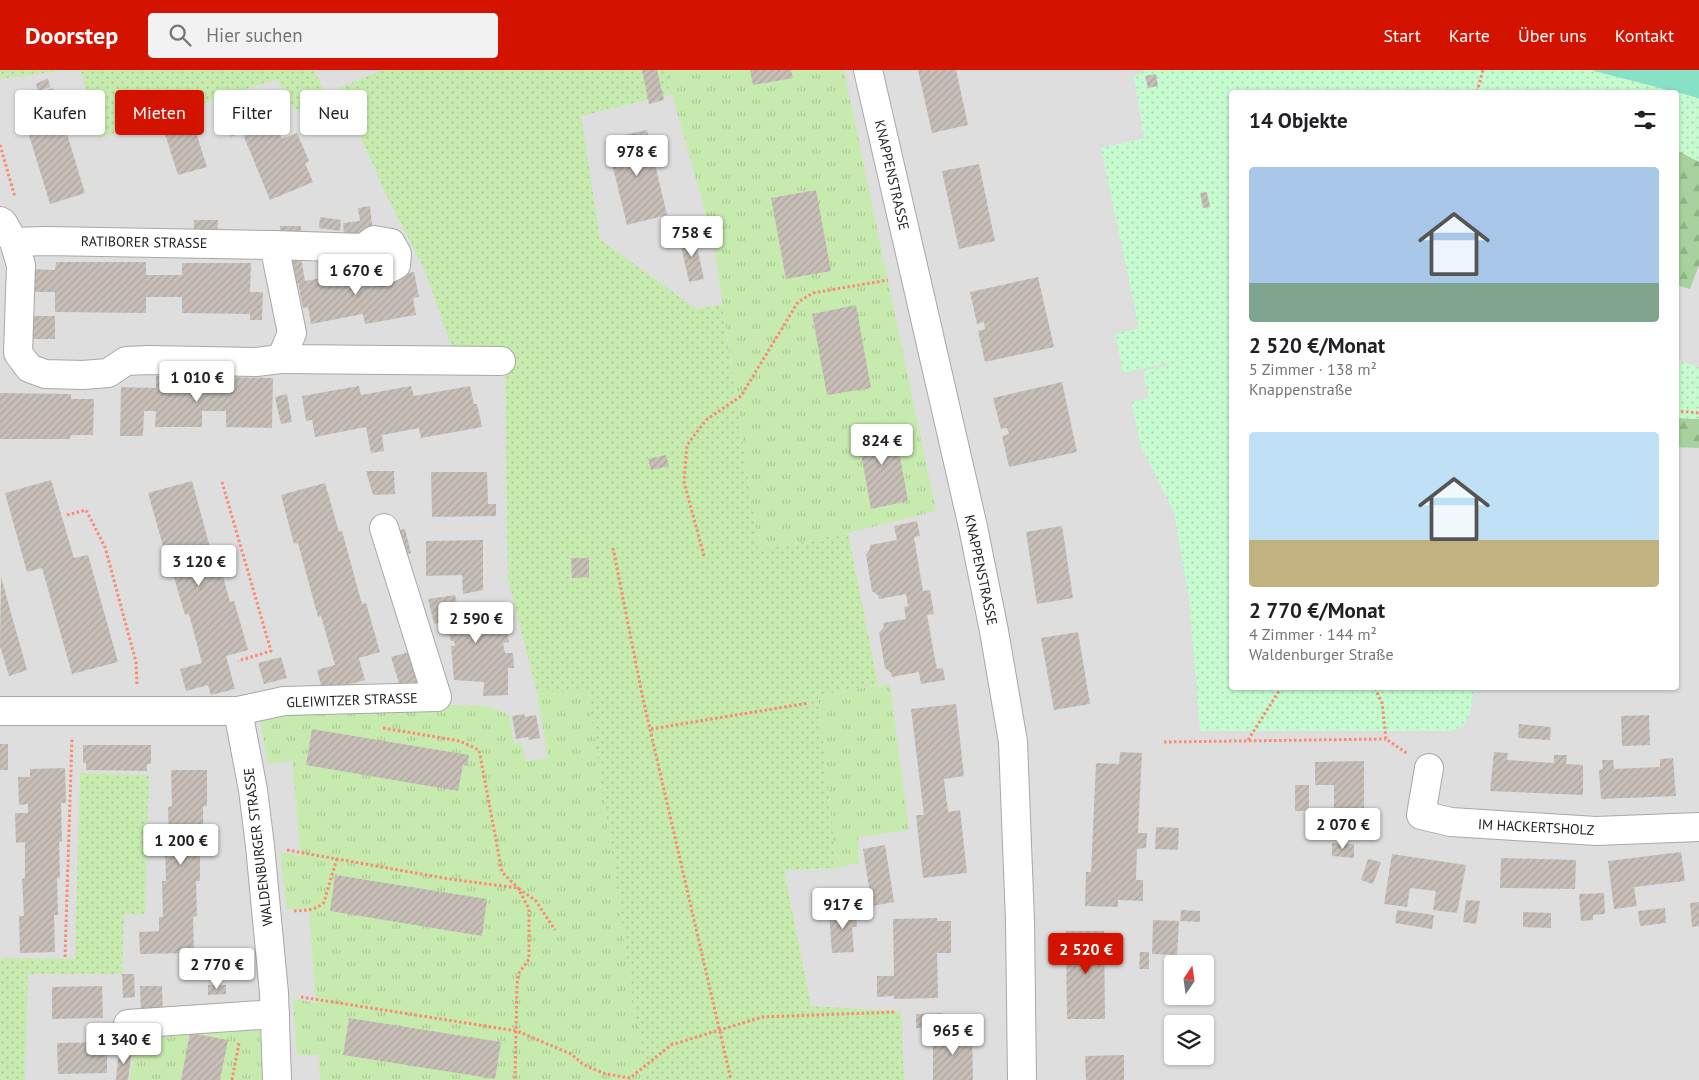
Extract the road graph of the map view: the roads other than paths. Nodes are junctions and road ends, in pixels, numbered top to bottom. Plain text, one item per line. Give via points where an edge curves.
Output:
1 (868, 70) edge
2 (8, 243) edge
3 (274, 244) junction
4 (363, 248) dead end
5 (281, 359) junction
6 (501, 361) dead end
7 (384, 528) dead end
8 (0, 711) edge
9 (238, 711) junction
10 (1429, 768) road end
11 (1699, 827) edge
12 (274, 1003) junction
13 (127, 1025) dead end
14 (277, 1080) edge
15 (1022, 1080) edge

1 - 15 street, KNAPPENSTRASSE via 975,537 1013,742
2 - 3 street, RATIBORER STRASSE
2 - 5 street via 18,352 29,368 45,374 83,375 108,373 126,361 256,362
3 - 4 street, RATIBORER STRASSE
3 - 5 street via 292,333
5 - 6 street
7 - 9 street, GLEIWITZER STRASSE via 437,698 284,701
8 - 9 street, GLEIWITZER STRASSE
9 - 12 street, WALDENBURGER STRASSE via 260,846
10 - 11 street, IM HACKERTSHOLZ via 1421,815 1451,822 1596,831
12 - 13 street
12 - 14 street, WALDENBURGER STRASSE

